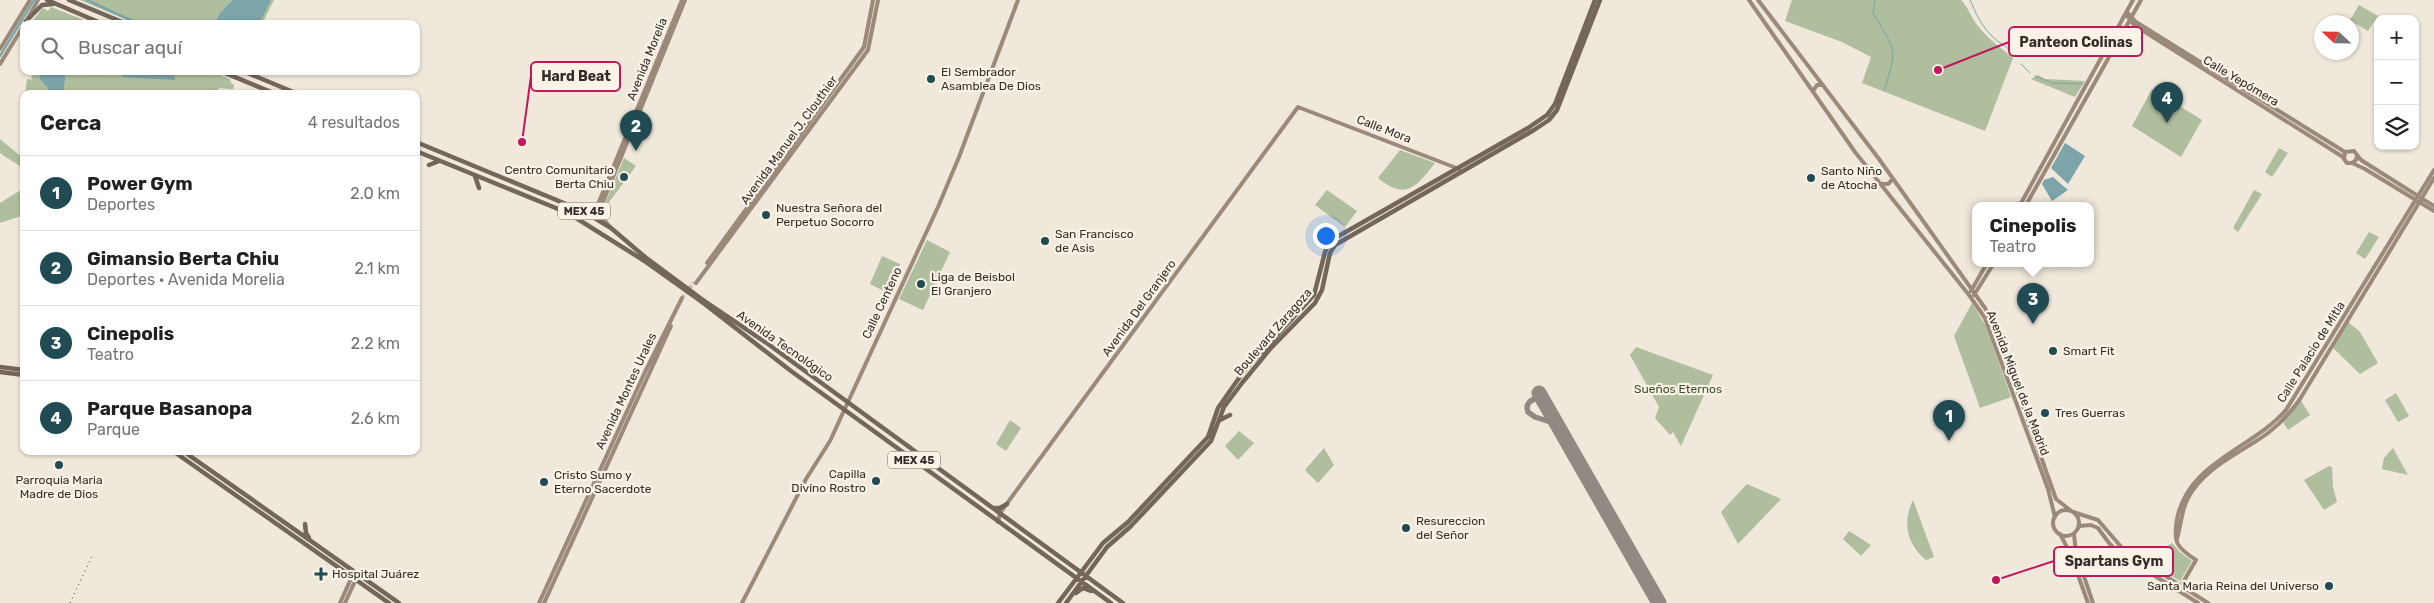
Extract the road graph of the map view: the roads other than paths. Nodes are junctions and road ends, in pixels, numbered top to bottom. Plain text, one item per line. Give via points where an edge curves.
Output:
1 (30, 0) edge
2 (38, 0) edge
3 (47, 0) edge
4 (69, 0) edge
5 (684, 0) edge
6 (873, 0) edge
7 (878, 0) edge
8 (1018, 0) edge
9 (1595, 0) edge
10 (1600, 0) edge
11 (1749, 0) edge
12 (1759, 0) edge
13 (2133, 0) edge
14 (2141, 0) edge
15 (57, 4) junction
16 (89, 8) junction
17 (2126, 13) junction
18 (82, 14) junction
19 (2130, 19) junction
20 (27, 20) edge
21 (28, 20) edge
22 (95, 20) edge
23 (117, 20) edge
24 (2121, 24) junction
25 (20, 31) edge
26 (0, 49) edge
27 (0, 64) edge
28 (230, 75) edge
29 (253, 75) edge
30 (1823, 85) junction
31 (280, 86) junction
32 (266, 90) edge
33 (275, 90) edge
34 (289, 90) edge
35 (1813, 91) junction
36 (1298, 107) joint
37 (2068, 116) junction
38 (2063, 139) junction
39 (420, 144) edge
40 (432, 148) junction
41 (420, 152) edge
42 (2346, 152) junction
43 (2357, 156) junction
44 (432, 157) junction
45 (2344, 157) junction
46 (442, 162) junction
47 (2352, 163) junction
48 (429, 165) dead end
49 (1457, 168) junction
50 (2434, 170) edge
51 (1463, 171) junction
52 (474, 175) junction
53 (612, 175) junction
54 (2434, 178) edge
55 (1892, 179) junction
56 (1881, 184) junction
57 (479, 188) dead end
58 (2419, 200) junction
59 (2022, 202) edge
60 (2028, 202) edge
61 (2434, 206) edge
62 (596, 209) junction
63 (2434, 211) edge
64 (589, 214) junction
65 (598, 216) junction
66 (595, 228) junction
67 (1939, 243) junction
68 (1944, 249) junction
69 (1932, 250) junction
70 (1949, 257) junction
71 (644, 258) junction
72 (1940, 260) junction
73 (1953, 262) junction
74 (1945, 266) junction
75 (1985, 267) edge
76 (1991, 267) edge
77 (1978, 285) junction
78 (1974, 291) junction
79 (1970, 296) junction
80 (730, 321) junction
81 (795, 364) junction
82 (0, 367) edge
83 (20, 370) edge
84 (791, 371) junction
85 (0, 372) edge
86 (20, 375) edge
87 (848, 402) junction
88 (844, 410) junction
89 (1230, 415) dead end
90 (1219, 421) junction
91 (178, 455) edge
92 (189, 455) edge
93 (922, 456) junction
94 (917, 462) junction
95 (932, 463) junction
96 (925, 468) junction
97 (1007, 504) junction
98 (993, 508) junction
99 (2072, 511) junction
100 (1000, 513) junction
101 (2055, 517) junction
102 (998, 522) junction
103 (305, 524) dead end
104 (2079, 526) junction
105 (2074, 533) junction
106 (2060, 534) junction
107 (312, 541) junction
108 (1038, 541) junction
109 (1034, 547) junction
110 (1046, 547) junction
111 (1041, 552) junction
112 (1094, 560) junction
113 (1059, 566) junction
114 (1071, 566) junction
115 (2144, 569) junction
116 (2160, 573) junction
117 (1083, 574) junction
118 (355, 576) junction
119 (1079, 580) junction
120 (1097, 584) junction
121 (2180, 585) junction
122 (2174, 588) junction
123 (1067, 591) junction
124 (2178, 591) junction
125 (1096, 593) junction
126 (1072, 595) junction
127 (340, 603) edge
128 (345, 603) edge
129 (390, 603) edge
130 (399, 603) edge
131 (539, 603) edge
132 (544, 603) edge
133 (742, 603) edge
134 (1058, 603) edge
135 (1066, 603) edge
136 (1111, 603) edge
137 (1123, 603) edge
138 (2088, 603) edge
139 (2093, 603) edge
140 (2198, 603) edge
141 (2208, 603) edge

1 - 26 main road
2 - 20 main road
3 - 15 main road
4 - 16 main road
5 - 53 main road, Avenida Morelia
6 - 7 main road, Avenida Manuel J. Clouthier via 864,47 695,283 868,50
8 - 87 main road, Calle Centeno via 952,176
9 - 49 main road, Boulevard Zaragoza via 1550,112
10 - 51 main road, Boulevard Zaragoza via 1556,113 1534,130
11 - 35 main road, Avenida Miguel de la Madrid
12 - 30 main road, Avenida Miguel de la Madrid
13 - 17 main road
14 - 19 main road
15 - 18 main road
15 - 21 main road via 42,5
16 - 18 main road via 89,13
16 - 23 main road
17 - 19 main road
17 - 24 main road
18 - 22 main road
19 - 24 main road
19 - 38 main road
19 - 42 main road, Calle Yepómera
19 - 45 main road, Calle Yepómera via 2173,51
24 - 37 main road
25 - 27 main road
28 - 32 main road
29 - 31 main road
30 - 35 main road via 1817,85
30 - 55 main road, Avenida Miguel de la Madrid
31 - 33 main road
31 - 34 main road
35 - 56 main road, Avenida Miguel de la Madrid
36 - 49 main road, Calle Mora
36 - 97 main road, Avenida Del Granjero
37 - 38 main road via 2060,136
37 - 59 main road
38 - 60 main road
39 - 40 main road, Avenida Tecnológico / MEX 45
40 - 44 main road
40 - 64 main road, Avenida Tecnológico / MEX 45
41 - 44 main road, Avenida Tecnológico / MEX 45
42 - 43 main road via 2352,150
42 - 45 main road
43 - 47 main road
43 - 58 main road
44 - 46 main road, Avenida Tecnológico / MEX 45
45 - 47 main road via 2345,161
46 - 48 main road
46 - 52 main road, Avenida Tecnológico / MEX 45
47 - 58 main road
49 - 51 main road, Calle Mora
49 - 112 main road, Boulevard Zaragoza via 1330,241 1314,296 1244,371 1218,408 1208,437 1128,522 1103,543
50 - 58 main road, Calle Palacio de Mitla
51 - 90 main road, Boulevard Zaragoza via 1335,245 1318,299 1251,370 1224,407
52 - 57 main road
52 - 66 main road, Avenida Tecnológico / MEX 45 via 568,213
53 - 62 main road, Avenida Morelia
53 - 65 main road, Avenida Morelia
54 - 58 main road, Calle Palacio de Mitla
55 - 56 main road via 1888,184
55 - 67 main road, Avenida Miguel de la Madrid
56 - 69 main road, Avenida Miguel de la Madrid
58 - 61 main road
58 - 63 main road
58 - 121 main road, Calle Palacio de Mitla via 2286,410 2266,429 2194,481 2179,511 2176,542 2196,560
62 - 64 main road
62 - 65 main road, Avenida Morelia
64 - 65 main road, Avenida Tecnológico / MEX 45
65 - 66 main road
65 - 71 main road, Avenida Tecnológico / MEX 45
66 - 71 main road, Avenida Tecnológico / MEX 45
67 - 68 main road, Avenida Miguel de la Madrid
67 - 69 main road via 1938,248
68 - 69 main road via 1940,254
68 - 70 main road, Avenida Miguel de la Madrid
69 - 72 main road, Avenida Miguel de la Madrid
70 - 72 main road via 1943,256
70 - 73 main road, Avenida Miguel de la Madrid
71 - 80 main road, Avenida Tecnológico / MEX 45, bridge
72 - 74 main road, Avenida Miguel de la Madrid
73 - 74 main road
73 - 78 main road, Avenida Miguel de la Madrid
74 - 79 main road, Avenida Miguel de la Madrid
75 - 77 main road
76 - 77 main road
77 - 78 main road
78 - 79 main road
78 - 99 main road, Avenida Miguel de la Madrid via 1994,327 2056,499
79 - 101 main road, Avenida Miguel de la Madrid via 1988,325 2048,489
80 - 81 main road, Avenida Tecnológico / MEX 45
80 - 84 main road, Avenida Tecnológico / MEX 45
81 - 84 main road
81 - 87 main road, Avenida Tecnológico / MEX 45
82 - 83 main road
84 - 88 main road, Avenida Tecnológico / MEX 45
85 - 86 main road
87 - 88 main road, Calle Centeno
87 - 93 main road, Avenida Tecnológico / MEX 45
88 - 94 main road, Avenida Tecnológico / MEX 45
88 - 133 main road, Calle Centeno via 828,446 806,479
89 - 90 main road
90 - 112 main road, Boulevard Zaragoza via 1211,442
91 - 118 main road
92 - 107 main road
93 - 94 main road via 923,462
93 - 95 main road, Avenida Tecnológico / MEX 45
94 - 96 main road, Avenida Tecnológico / MEX 45
95 - 96 main road
95 - 98 main road, Avenida Tecnológico / MEX 45
96 - 102 main road, Avenida Tecnológico / MEX 45
97 - 98 main road
97 - 100 main road, Avenida Del Granjero
98 - 100 main road, Avenida Tecnológico / MEX 45
99 - 101 main road via 2061,511
99 - 104 main road via 2078,517
99 - 116 main road, Avenida Miguel de la Madrid via 2098,520 2119,546
100 - 102 main road, Avenida Del Granjero
100 - 108 main road, Avenida Tecnológico / MEX 45
101 - 106 main road via 2054,527
102 - 109 main road, Avenida Tecnológico / MEX 45
103 - 107 main road via 306,533
104 - 105 main road
104 - 115 main road via 2098,528 2117,551
105 - 106 main road
105 - 139 main road via 2076,553
106 - 138 main road
107 - 118 main road
108 - 109 main road
108 - 110 main road, Avenida Tecnológico / MEX 45
109 - 111 main road, Avenida Tecnológico / MEX 45
110 - 111 main road
110 - 114 main road, Avenida Tecnológico / MEX 45
111 - 113 main road, Avenida Tecnológico / MEX 45
112 - 114 main road via 1082,566
112 - 117 main road, Boulevard Zaragoza
112 - 120 main road via 1092,573
113 - 119 main road, Avenida Tecnológico / MEX 45
113 - 123 main road via 1070,579
114 - 117 main road, Avenida Tecnológico / MEX 45
115 - 116 main road via 2146,566
115 - 122 main road
116 - 121 main road, Avenida Miguel de la Madrid
117 - 119 main road, Boulevard Zaragoza
117 - 120 main road, Avenida Tecnológico / MEX 45
118 - 127 main road
118 - 128 main road
118 - 129 main road
118 - 130 main road
119 - 123 main road
119 - 125 main road, Avenida Tecnológico / MEX 45
119 - 126 main road
120 - 137 main road, Avenida Tecnológico / MEX 45
121 - 122 main road
121 - 124 main road
121 - 141 main road, Avenida Miguel de la Madrid
122 - 124 main road
123 - 134 main road
124 - 140 main road
125 - 126 main road via 1084,588
125 - 136 main road, Avenida Tecnológico / MEX 45
126 - 135 main road
131 - 132 main road, Avenida Montes Urales via 645,372 683,298

